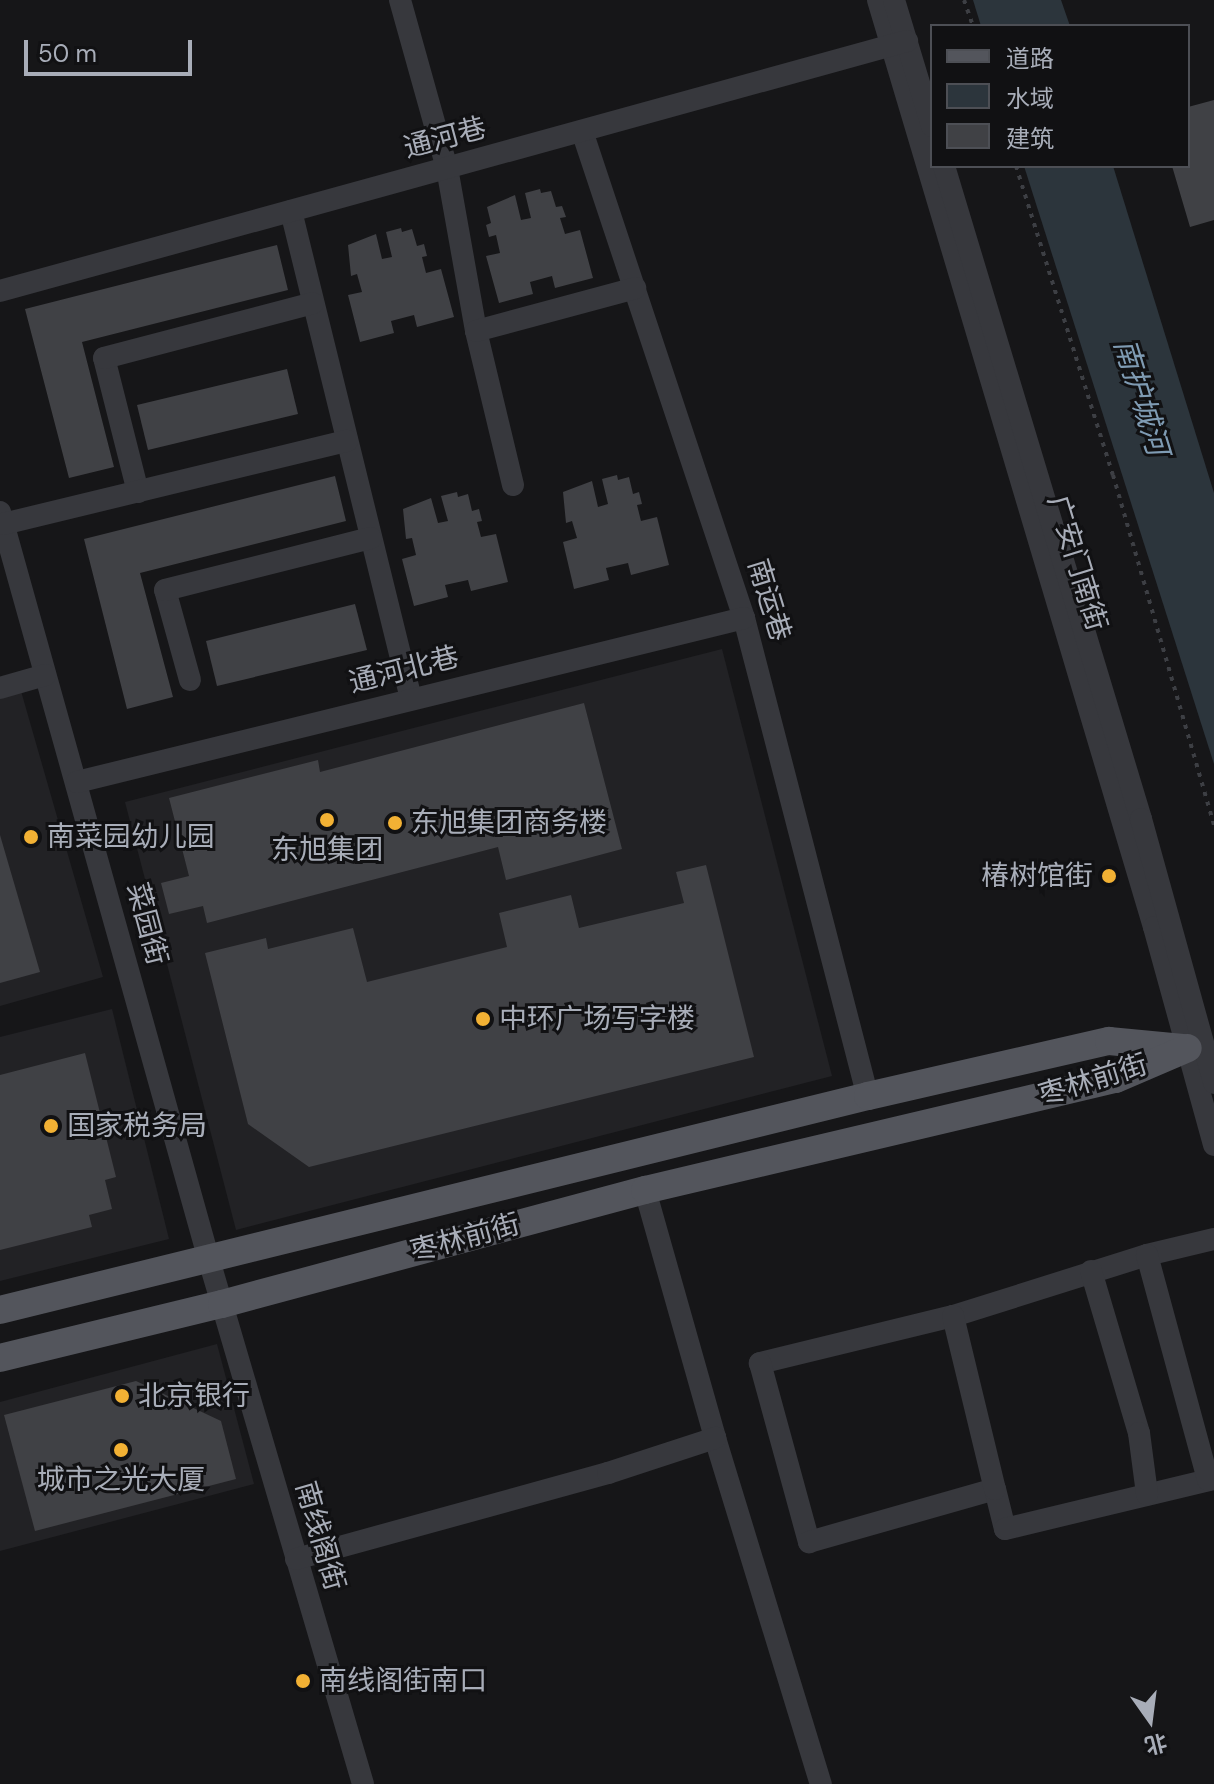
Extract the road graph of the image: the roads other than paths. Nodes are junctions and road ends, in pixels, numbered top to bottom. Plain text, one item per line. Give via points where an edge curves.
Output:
1 (400, 0) edge
2 (878, 0) edge
3 (894, 0) edge
4 (899, 43) junction
5 (930, 121) edge
6 (582, 131) junction
7 (930, 146) edge
8 (447, 168) junction
9 (937, 168) edge
10 (945, 168) edge
11 (291, 211) junction
12 (635, 288) junction
13 (0, 291) edge
14 (313, 303) junction
15 (476, 331) junction
16 (347, 441) junction
17 (513, 485) dead end
18 (138, 492) junction
19 (2, 518) edge
20 (371, 538) junction
21 (744, 618) junction
22 (45, 675) junction
23 (190, 680) dead end
24 (0, 688) edge
25 (411, 699) junction
26 (77, 782) junction
27 (1202, 1045) edge
28 (1214, 1083) edge
29 (868, 1096) junction
30 (1214, 1145) edge
31 (645, 1190) junction
32 (1214, 1239) edge
33 (1147, 1255) junction
34 (209, 1260) junction
35 (1091, 1271) junction
36 (222, 1304) junction
37 (0, 1310) edge
38 (953, 1316) junction
39 (0, 1358) edge
40 (715, 1438) junction
41 (1211, 1480) edge
42 (995, 1489) junction
43 (1147, 1494) junction
44 (296, 1559) junction
45 (363, 1784) edge
46 (821, 1784) edge

1 - 8 street
2 - 4 street, 广安门南街
3 - 4 street, 广安门南街
4 - 5 street, 广安门南街
4 - 6 street, 通河巷
4 - 7 street, 广安门南街
6 - 8 street, 通河巷
6 - 12 street, 南运巷
8 - 11 street, 通河巷
8 - 15 street
9 - 27 street, 广安门南街
10 - 27 street, 广安门南街 via 1141,819
11 - 13 street, 通河巷
11 - 14 street
12 - 15 street
12 - 21 street, 南运巷
14 - 16 street
14 - 18 street via 104,358
15 - 17 street
16 - 18 street
16 - 20 street
18 - 19 street
19 - 22 street, 菜园街
20 - 23 street via 165,590
20 - 25 street
21 - 25 street, 通河北巷
21 - 29 street, 南运巷
22 - 24 street
22 - 26 street, 菜园街
25 - 26 street, 通河北巷
26 - 34 street, 菜园街
27 - 28 street, 广安门南街
27 - 29 main road, 枣林前街 via 1109,1041
27 - 30 street, 广安门南街
27 - 31 main road, 枣林前街 via 1116,1079
29 - 34 main road, 枣林前街
31 - 36 main road, 枣林前街
31 - 40 street
32 - 33 street
33 - 35 street
33 - 41 street
34 - 36 street, 菜园街
34 - 37 main road, 枣林前街
35 - 38 street
35 - 43 street via 1139,1433
36 - 39 main road, 枣林前街
36 - 44 street, 南线阁街
38 - 42 street
38 - 42 street via 760,1363 809,1542
40 - 44 street
40 - 46 street
41 - 43 street
42 - 43 street via 1005,1529
44 - 45 street, 南线阁街

